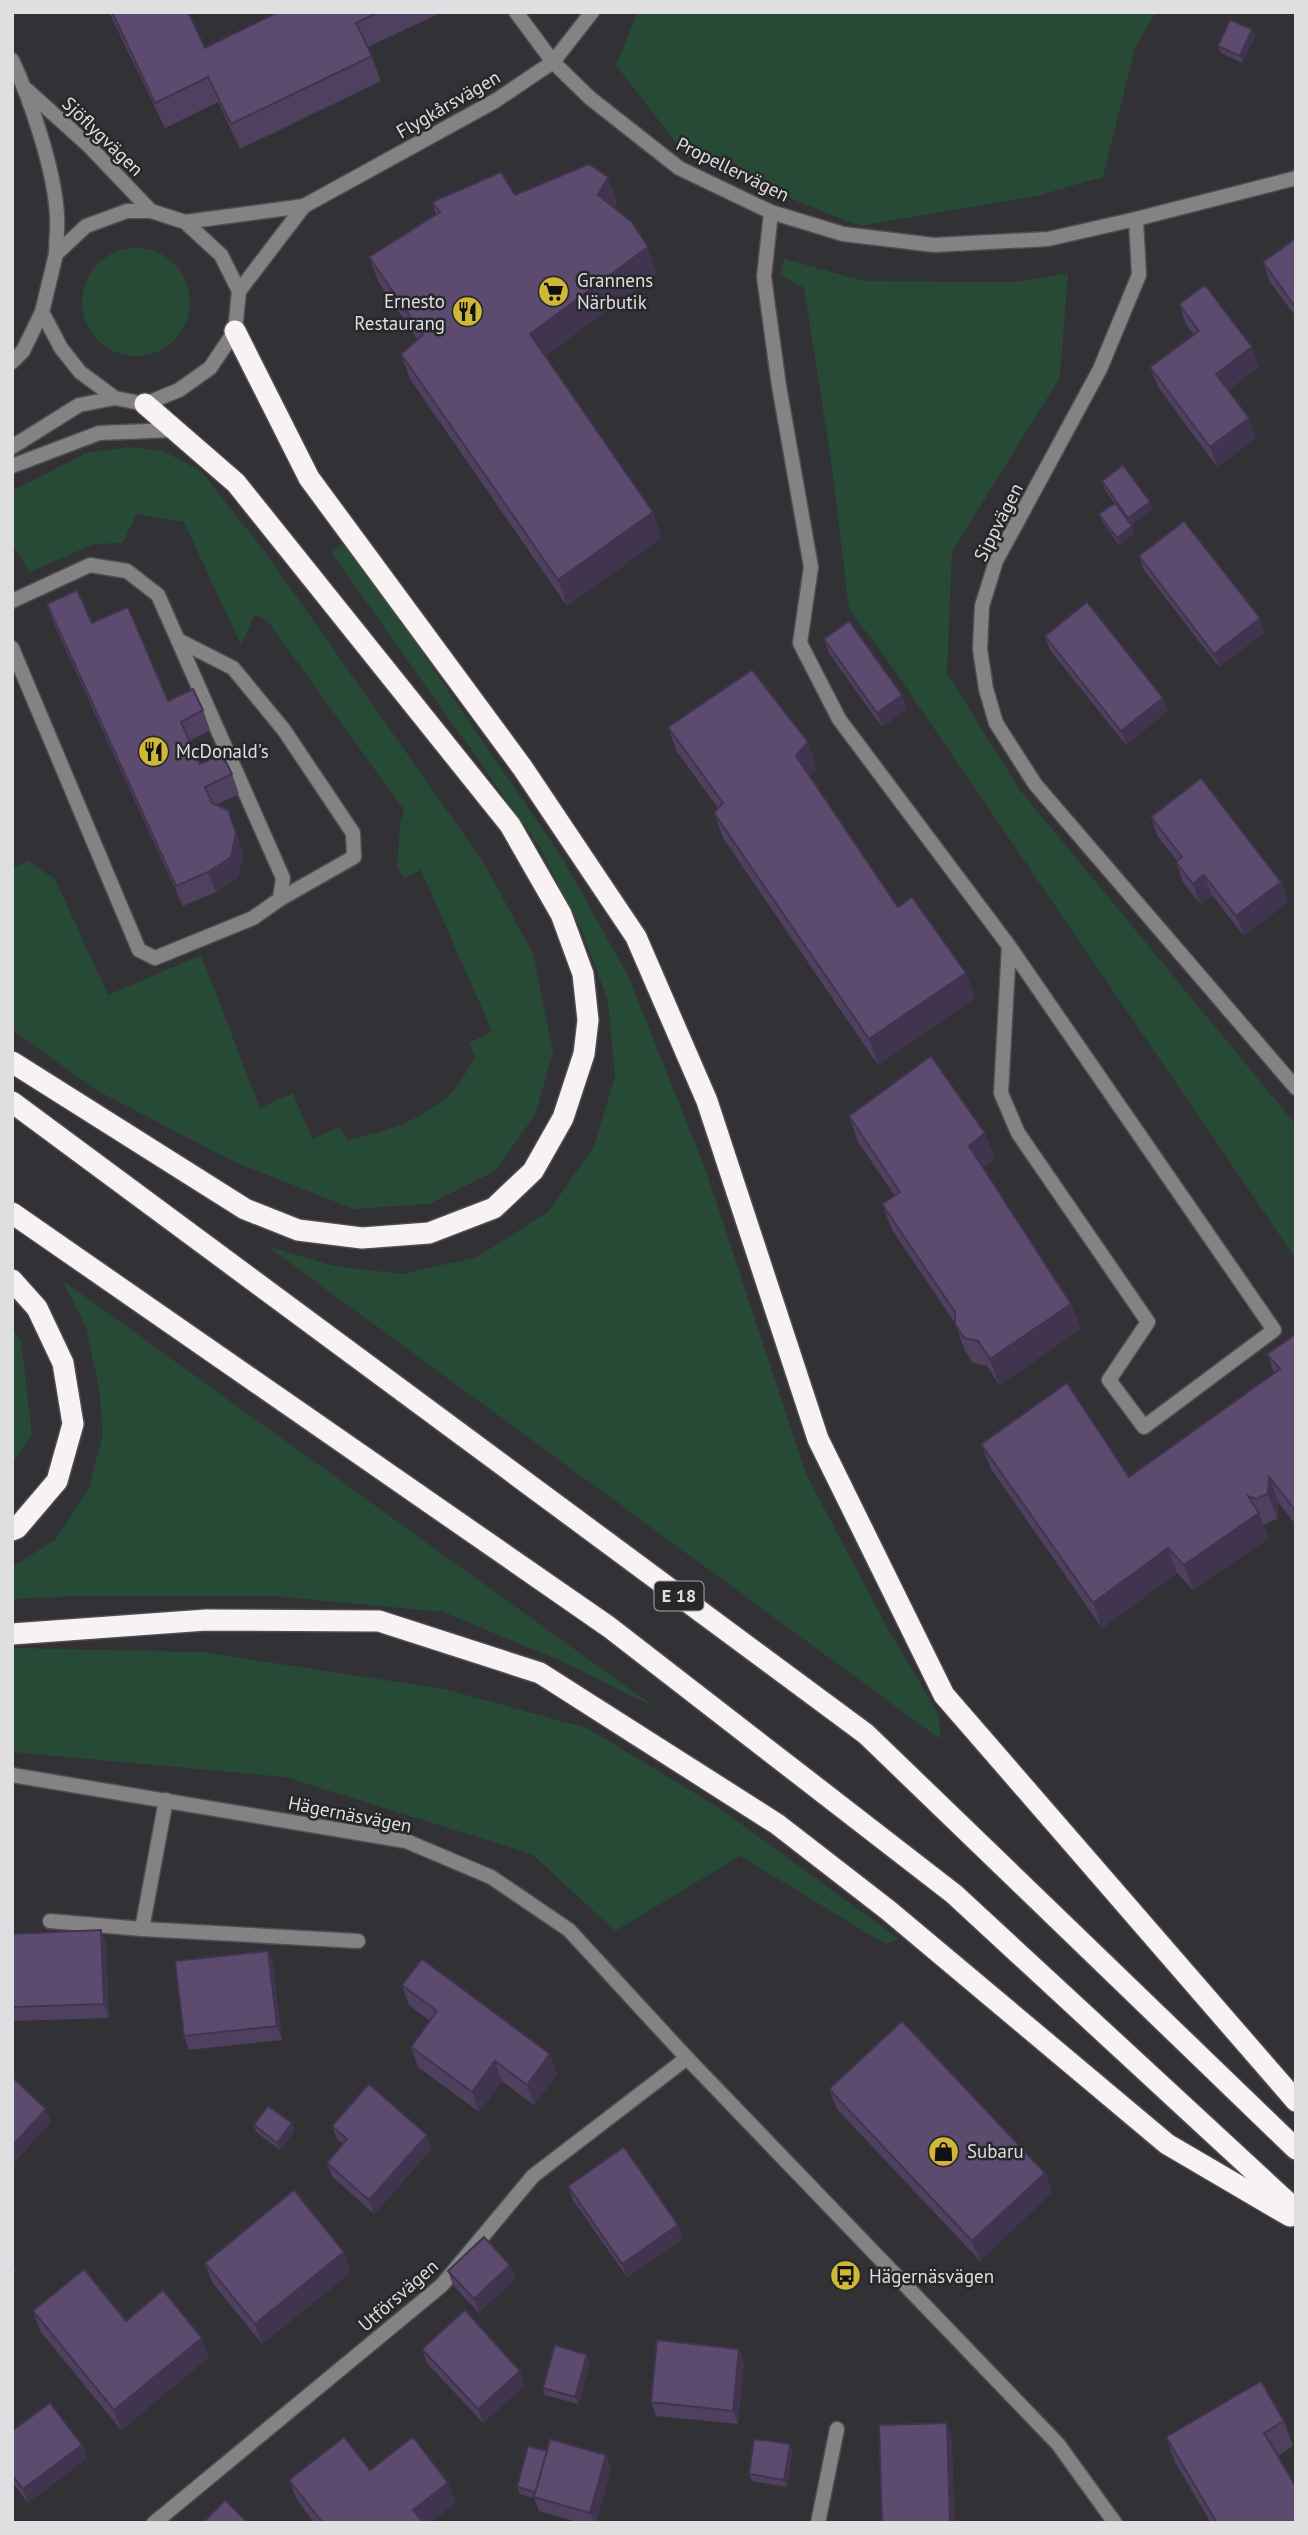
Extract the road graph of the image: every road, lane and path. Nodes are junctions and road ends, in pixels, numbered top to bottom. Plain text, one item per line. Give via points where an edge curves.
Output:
1 (516, 12) edge
2 (592, 12) edge
3 (12, 60) edge
4 (553, 62) junction
5 (26, 89) junction
6 (1296, 178) edge
7 (304, 206) junction
8 (151, 211) junction
9 (771, 212) junction
10 (1136, 219) junction
11 (185, 222) junction
12 (56, 254) junction
13 (239, 291) junction
14 (42, 312) junction
15 (235, 331) junction
16 (12, 362) edge
17 (115, 398) junction
18 (145, 404) junction
19 (174, 429) junction
20 (12, 447) edge
21 (12, 466) edge
22 (12, 601) edge
23 (178, 640) junction
24 (12, 648) edge
25 (280, 899) junction
26 (1009, 946) junction
27 (12, 1062) edge
28 (1296, 1088) edge
29 (12, 1102) edge
30 (12, 1213) edge
31 (12, 1280) edge
32 (12, 1530) edge
33 (12, 1634) edge
34 (12, 1775) edge
35 (166, 1800) junction
36 (50, 1921) dead end
37 (142, 1929) junction
38 (358, 1941) dead end
39 (687, 2058) junction
40 (1296, 2101) edge
41 (1296, 2149) edge
42 (1296, 2210) edge
43 (1296, 2219) edge
44 (837, 2429) dead end
45 (154, 2523) edge
46 (818, 2523) edge
47 (1115, 2523) edge

1 - 4 street, Propellervägen
2 - 4 street, Flygkårsvägen
3 - 5 street, Sjöflygvägen
4 - 7 street, Flygkårsvägen via 495,101
4 - 9 street, Propellervägen via 601,107 679,168
5 - 8 street, Sjöflygvägen
5 - 12 street, Sjöflygvägen via 57,215
6 - 10 street
7 - 11 street, Flygkårsvägen
7 - 13 street, Flygkårsvägen
8 - 11 street
8 - 12 street via 127,211 86,226
9 - 10 street, Propellervägen via 843,234 934,245 1048,239
9 - 26 street via 764,277 811,567 800,643 839,719
10 - 28 street, Sippvägen via 1139,275 1100,369 996,561 982,606 980,649 986,689 996,723 1035,784
11 - 13 street via 221,256
12 - 14 street
13 - 15 street
14 - 16 street via 23,351
14 - 17 street via 80,372
15 - 18 street via 210,368 179,390
15 - 40 highway via 309,478 522,767 636,937 707,1101 818,1439 944,1695
17 - 18 street
17 - 20 street via 79,405
18 - 19 highway
19 - 21 street via 99,433
19 - 27 highway via 236,483 510,825 561,914 583,974 588,1020 584,1055 563,1118 533,1171 494,1208 429,1233 362,1238 298,1230 245,1209
22 - 23 street via 90,565 127,571 158,595
23 - 25 street via 283,878
23 - 25 street via 233,668 284,730 354,833 354,857
24 - 25 street via 139,950 155,958 253,918
26 - 26 street via 1274,1330 1144,1427 1109,1380 1148,1322 1018,1133 1001,1093
29 - 41 highway, E 18 via 866,1734
30 - 42 highway via 609,1627 943,1885
31 - 32 highway via 37,1308 63,1363 73,1424 57,1481
33 - 43 highway via 206,1620 379,1620 540,1673 778,1824 1167,2144
34 - 35 street, Hägernäsvägen
35 - 37 street
35 - 39 street, Hägernäsvägen via 407,1841 491,1877 569,1930
36 - 37 street
37 - 38 street
39 - 45 street, Utförsvägen via 533,2176 443,2285
39 - 47 street, Hägernäsvägen via 1058,2444
44 - 46 street

